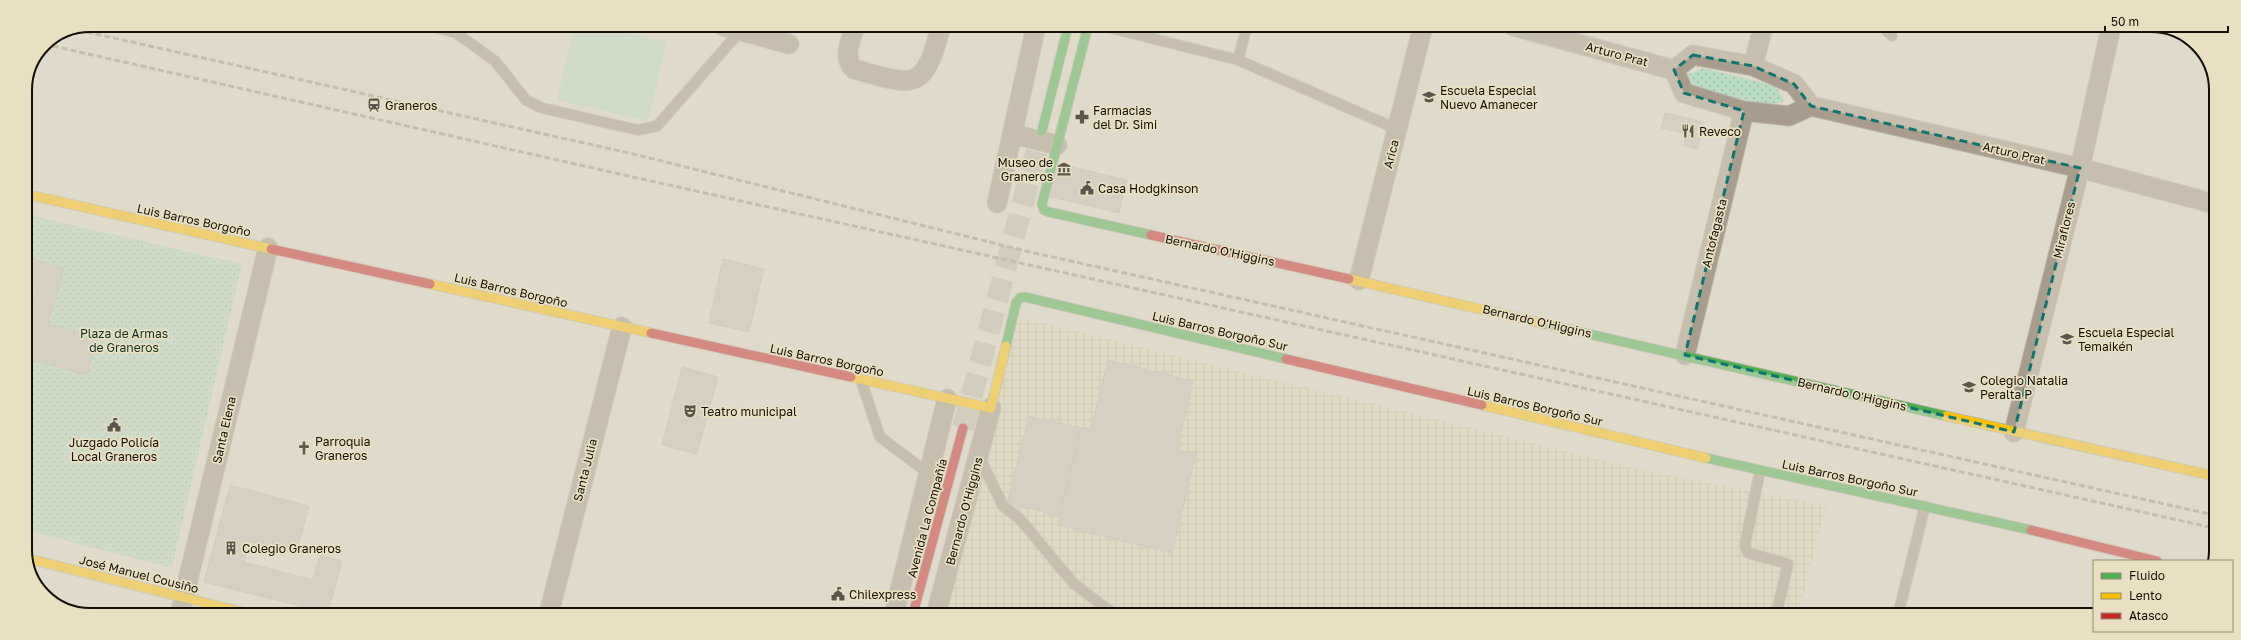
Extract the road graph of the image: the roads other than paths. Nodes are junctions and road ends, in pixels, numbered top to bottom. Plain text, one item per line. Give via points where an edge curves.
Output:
1 (452, 32) edge
2 (739, 32) edge
3 (754, 32) edge
4 (853, 32) edge
5 (940, 32) edge
6 (1035, 32) edge
7 (1067, 32) edge
8 (1086, 32) edge
9 (1127, 32) edge
10 (1245, 32) edge
11 (1421, 32) edge
12 (1535, 32) edge
13 (1762, 32) edge
14 (1888, 32) edge
15 (2109, 32) edge
16 (1892, 36) dead end
17 (789, 44) dead end
18 (1238, 60) junction
19 (1753, 66) junction
20 (1674, 70) junction
21 (1811, 106) junction
22 (1744, 111) junction
23 (1397, 128) junction
24 (1042, 131) tunnel mouth
25 (1012, 134) junction
26 (1057, 145) junction
27 (2080, 168) junction
28 (32, 196) edge
29 (2209, 202) edge
30 (998, 203) dead end
31 (268, 248) junction
32 (1359, 280) junction
33 (622, 327) junction
34 (1685, 355) junction
35 (861, 380) junction
36 (947, 399) junction
37 (991, 408) junction
38 (963, 428) tunnel mouth
39 (2014, 432) junction
40 (979, 454) junction
41 (1760, 471) junction
42 (928, 472) junction
43 (2209, 475) edge
44 (1925, 506) junction
45 (33, 560) edge
46 (2153, 560) edge
47 (182, 605) edge
48 (206, 608) edge
49 (550, 608) edge
50 (895, 608) edge
51 (915, 608) edge
52 (938, 608) edge
53 (1106, 608) edge
54 (1778, 608) edge
55 (1900, 608) edge

1 - 2 lane via 495,61 526,100 638,130 657,126
3 - 17 street
4 - 5 street via 848,52 851,66 899,81 916,78 927,68 934,56
6 - 25 street
7 - 24 street
8 - 26 street, Bernardo O'Higgins
9 - 18 lane
10 - 18 lane
11 - 23 street, Arica
12 - 20 street, Arturo Prat
13 - 19 street
14 - 16 lane
15 - 27 street, Miraflores
18 - 23 lane
19 - 20 street via 1694,55
19 - 21 street via 1794,84
20 - 22 street via 1684,93
21 - 22 street via 1789,116
21 - 27 street, Arturo Prat
22 - 34 street, Antofagasta
23 - 32 street, Arica
25 - 26 street
25 - 30 street
26 - 32 street, Bernardo O'Higgins via 1042,204 1044,210
27 - 29 street, Arturo Prat
27 - 39 street, Miraflores
28 - 31 street, Luis Barros Borgoño
31 - 33 street, Luis Barros Borgoño
31 - 47 street, Santa Elena
32 - 34 street, Bernardo O'Higgins
33 - 35 street, Luis Barros Borgoño
33 - 49 street, Santa Julia
34 - 39 street, Bernardo O'Higgins
35 - 36 street, Luis Barros Borgoño
35 - 42 lane via 880,437
36 - 37 street, Luis Barros Borgoño
36 - 42 street
37 - 40 street, Bernardo O'Higgins
37 - 41 street, Luis Barros Borgoño Sur via 1016,303 1025,297
38 - 51 street, Avenida La Compañía
39 - 43 street, Bernardo O'Higgins
40 - 52 street, Bernardo O'Higgins
40 - 53 lane via 1003,506 1019,518 1074,584
41 - 44 street, Luis Barros Borgoño Sur
41 - 54 lane via 1745,545 1748,553 1788,564
42 - 50 street
44 - 46 street, Luis Barros Borgoño Sur
44 - 55 lane
45 - 47 street, José Manuel Cousiño
47 - 48 street, José Manuel Cousiño

